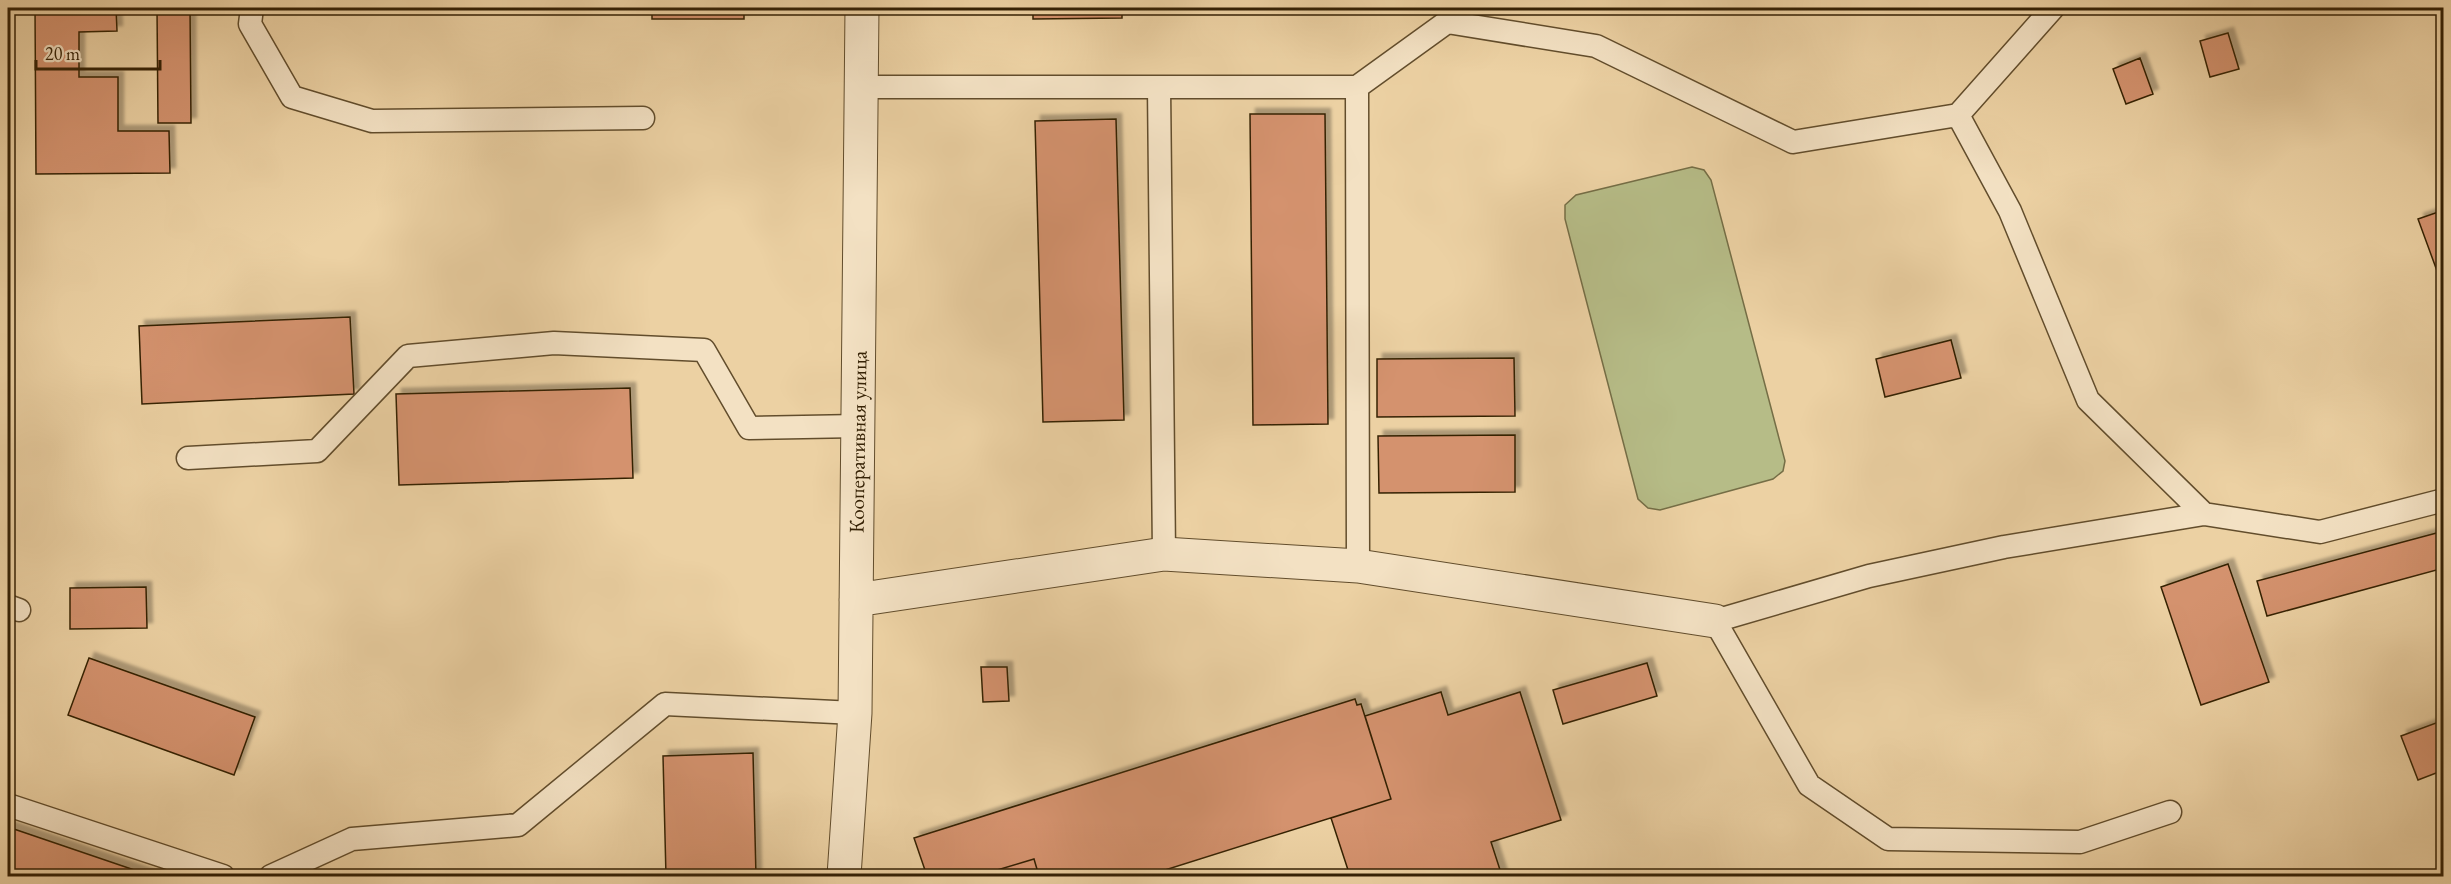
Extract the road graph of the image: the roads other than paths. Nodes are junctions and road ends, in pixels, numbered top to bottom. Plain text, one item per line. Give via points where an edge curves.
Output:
1 (252, 8) edge
2 (862, 8) edge
3 (2053, 8) edge
4 (861, 87) junction
5 (1159, 87) junction
6 (1357, 87) junction
7 (1958, 115) junction
8 (643, 118) dead end
9 (858, 426) junction
10 (188, 458) dead end
11 (2444, 500) edge
12 (2204, 514) junction
13 (1164, 554) junction
14 (1358, 566) junction
15 (856, 600) junction
16 (1715, 621) junction
17 (855, 712) junction
18 (8, 805) edge
19 (2170, 812) dead end
20 (223, 876) edge
21 (271, 876) edge
22 (844, 876) edge

1 - 8 lane via 250,24 292,97 372,121
2 - 4 street, Кооперативная улица
3 - 7 lane
4 - 5 lane
4 - 9 street, Кооперативная улица
5 - 6 lane
5 - 13 lane
6 - 7 lane via 1447,22 1596,46 1793,142
6 - 14 lane
7 - 12 lane via 2010,211 2088,400
9 - 10 lane via 749,428 704,350 554,343 408,356 316,452
9 - 15 street, Кооперативная улица
11 - 12 lane via 2320,532
12 - 16 lane via 2004,547 1869,576
13 - 14 street
13 - 15 street
14 - 16 street
15 - 17 street, Кооперативная улица
16 - 19 lane via 1809,785 1888,839 2080,842
17 - 21 lane via 665,704 518,825 352,838
17 - 22 street, Кооперативная улица
18 - 20 lane

